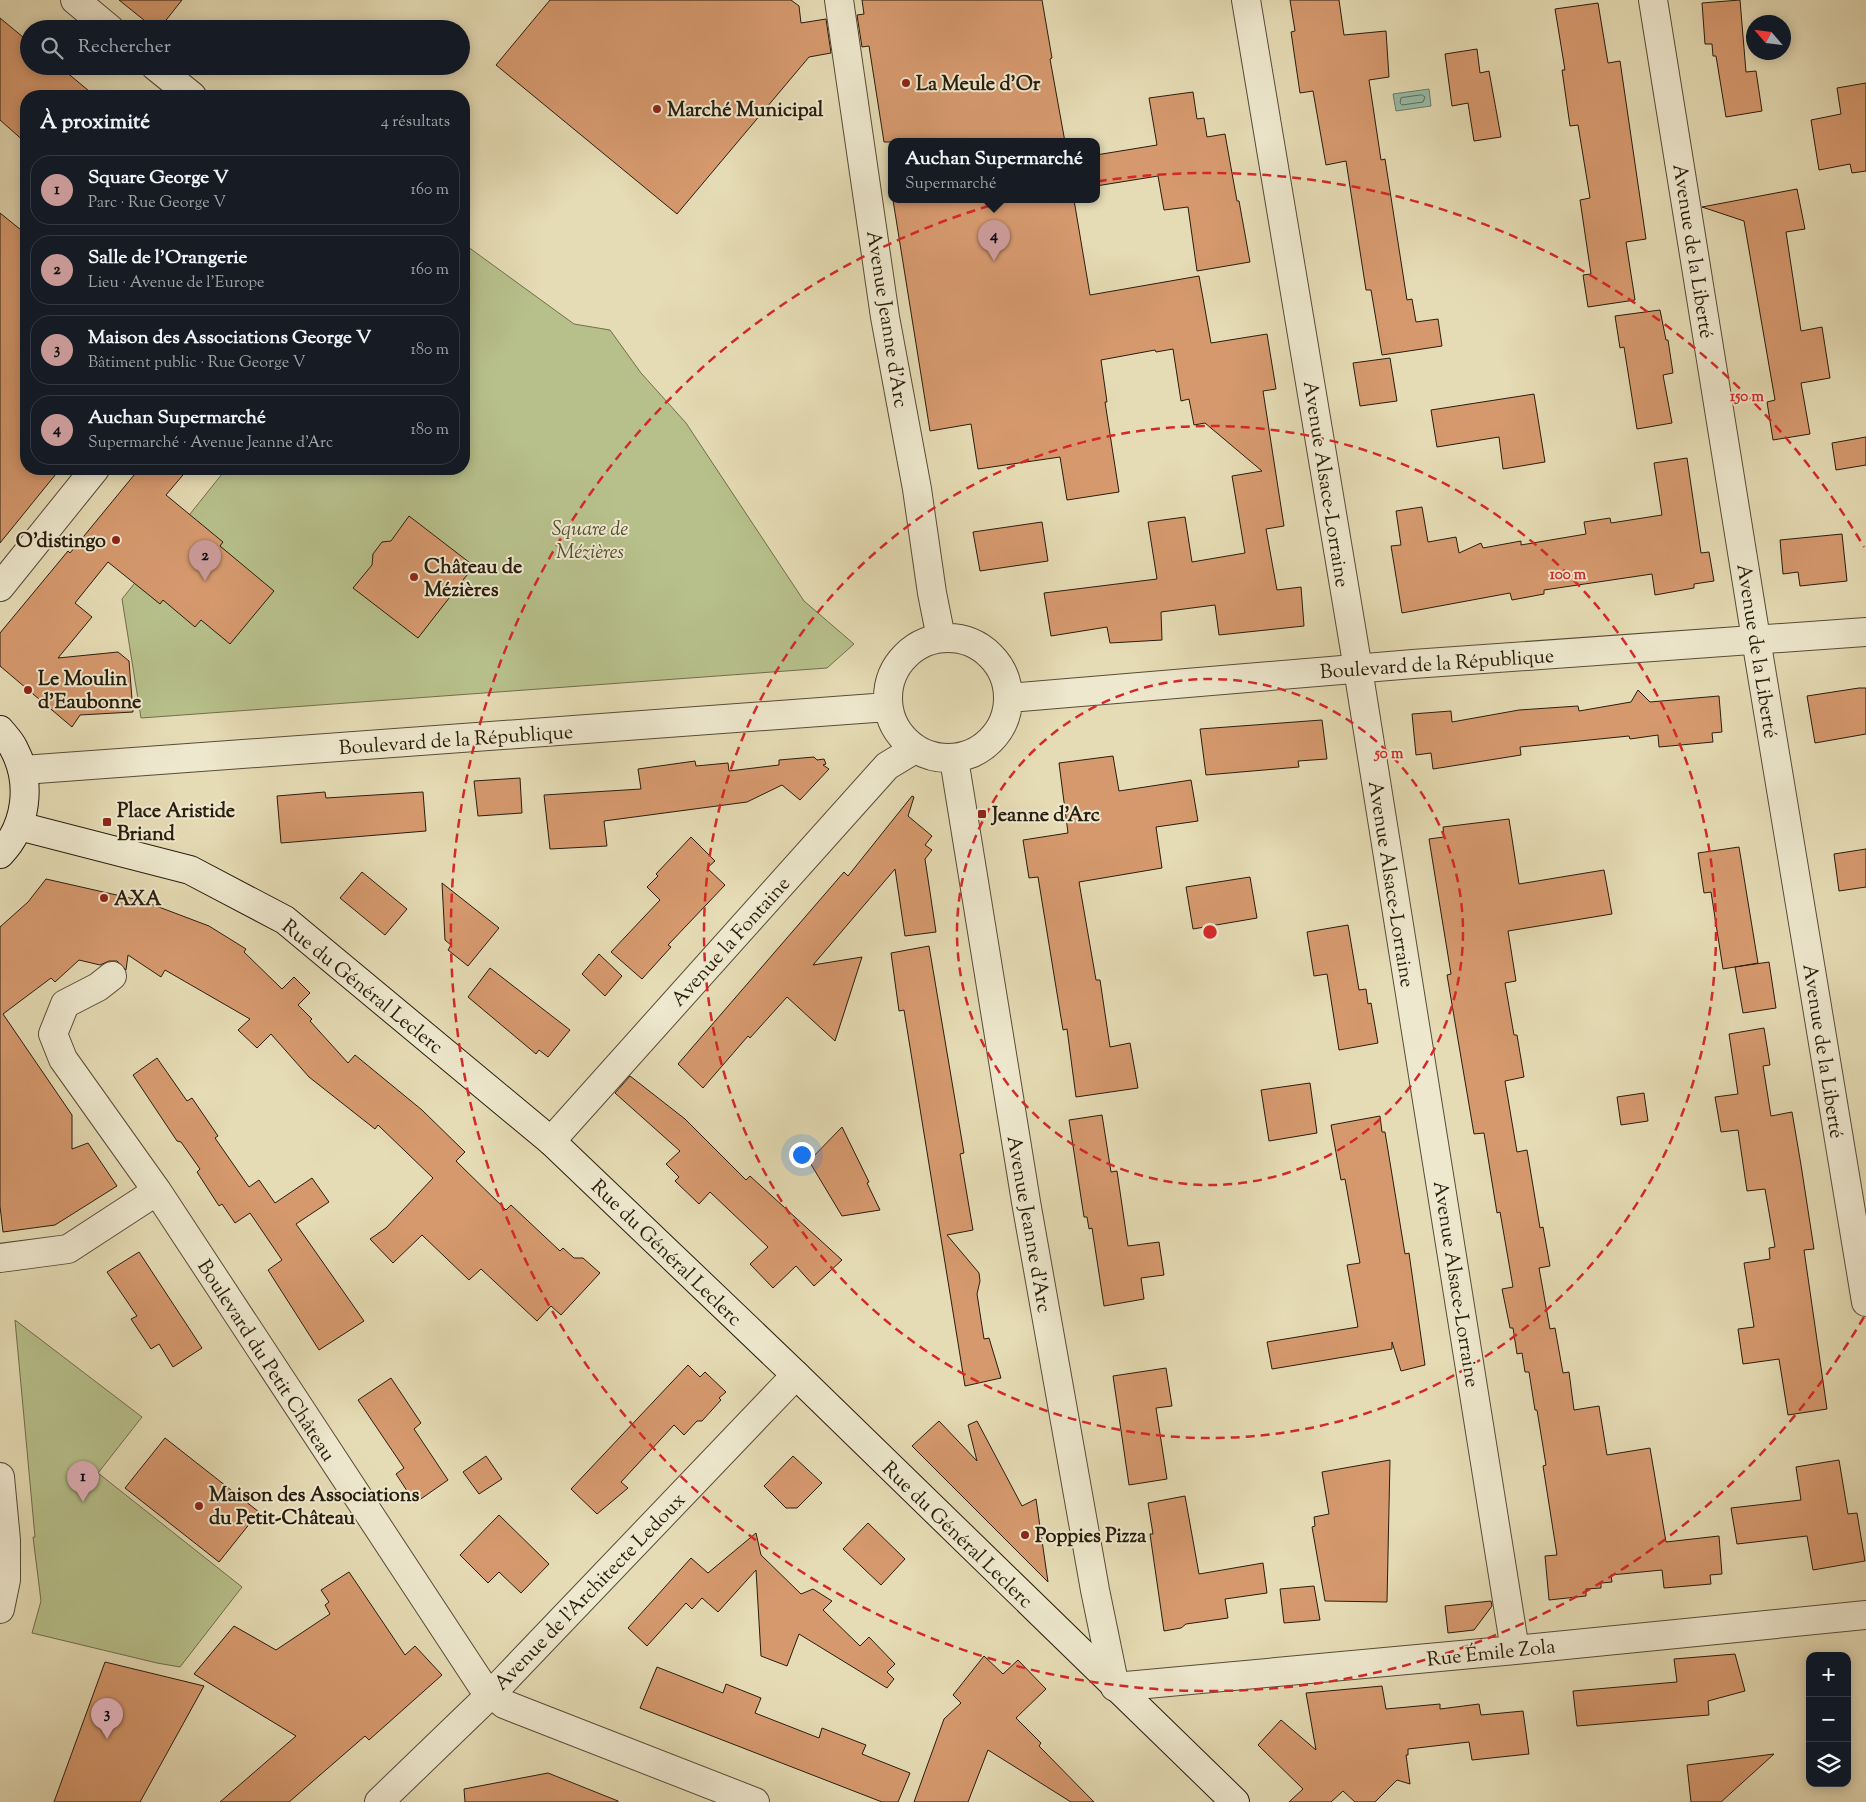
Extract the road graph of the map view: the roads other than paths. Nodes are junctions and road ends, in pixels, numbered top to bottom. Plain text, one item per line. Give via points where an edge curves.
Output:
1 (75, 0) edge
2 (838, 0) edge
3 (1246, 0) edge
4 (1653, 0) edge
5 (99, 20) edge
6 (166, 75) edge
7 (185, 90) edge
8 (90, 475) edge
9 (0, 587) edge
10 (1866, 632) edge
11 (942, 638) junction
12 (1756, 639) junction
13 (1358, 668) junction
14 (1009, 698) junction
15 (888, 707) junction
16 (0, 730) edge
17 (915, 749) junction
18 (954, 759) junction
19 (23, 770) junction
20 (19, 826) junction
21 (0, 854) edge
22 (112, 976) dead end
23 (551, 1141) junction
24 (157, 1191) junction
25 (0, 1258) edge
26 (1866, 1302) edge
27 (796, 1375) junction
28 (0, 1477) edge
29 (0, 1609) edge
30 (1866, 1615) edge
31 (1515, 1650) junction
32 (1115, 1687) junction
33 (492, 1693) junction
34 (378, 1802) edge
35 (755, 1802) edge
36 (1235, 1802) edge

1 - 5 street
2 - 11 street, Avenue Jeanne d'Arc via 885,317
3 - 13 street, Avenue Alsace-Lorraine
4 - 12 street, Avenue de la Liberté
6 - 7 street
8 - 9 street
10 - 12 street, Boulevard de la République
11 - 14 street via 974,644 988,653 999,666
11 - 15 street via 923,643 907,654 895,670 888,688
12 - 13 street, Boulevard de la République
12 - 26 street, Avenue de la Liberté
13 - 14 street, Boulevard de la République
13 - 31 street, Avenue Alsace-Lorraine
14 - 18 street via 999,732 972,754
15 - 17 street via 902,738
15 - 19 street, Boulevard de la République
16 - 19 street via 14,748
17 - 18 street via 934,757
17 - 23 street, Avenue la Fontaine via 887,766
18 - 32 street, Avenue Jeanne d'Arc via 1027,1212
19 - 20 street via 25,799
20 - 21 street
20 - 23 street, Rue du Général Leclerc via 190,870 284,920
22 - 24 street, Boulevard du Petit Château via 64,1004 53,1034 63,1059
23 - 27 street, Rue du Général Leclerc
24 - 25 street via 68,1249
24 - 33 street, Boulevard du Petit Château via 474,1674
27 - 32 street, Rue du Général Leclerc
27 - 33 street, Avenue de l'Architecte Ledoux
28 - 29 street via 6,1540 6,1580
30 - 31 street, Rue Émile Zola
31 - 32 street, Rue Émile Zola
32 - 36 street, Rue du Général Leclerc
33 - 34 street, Avenue de l'Architecte Ledoux
33 - 35 street, Boulevard du Petit Château via 504,1704

